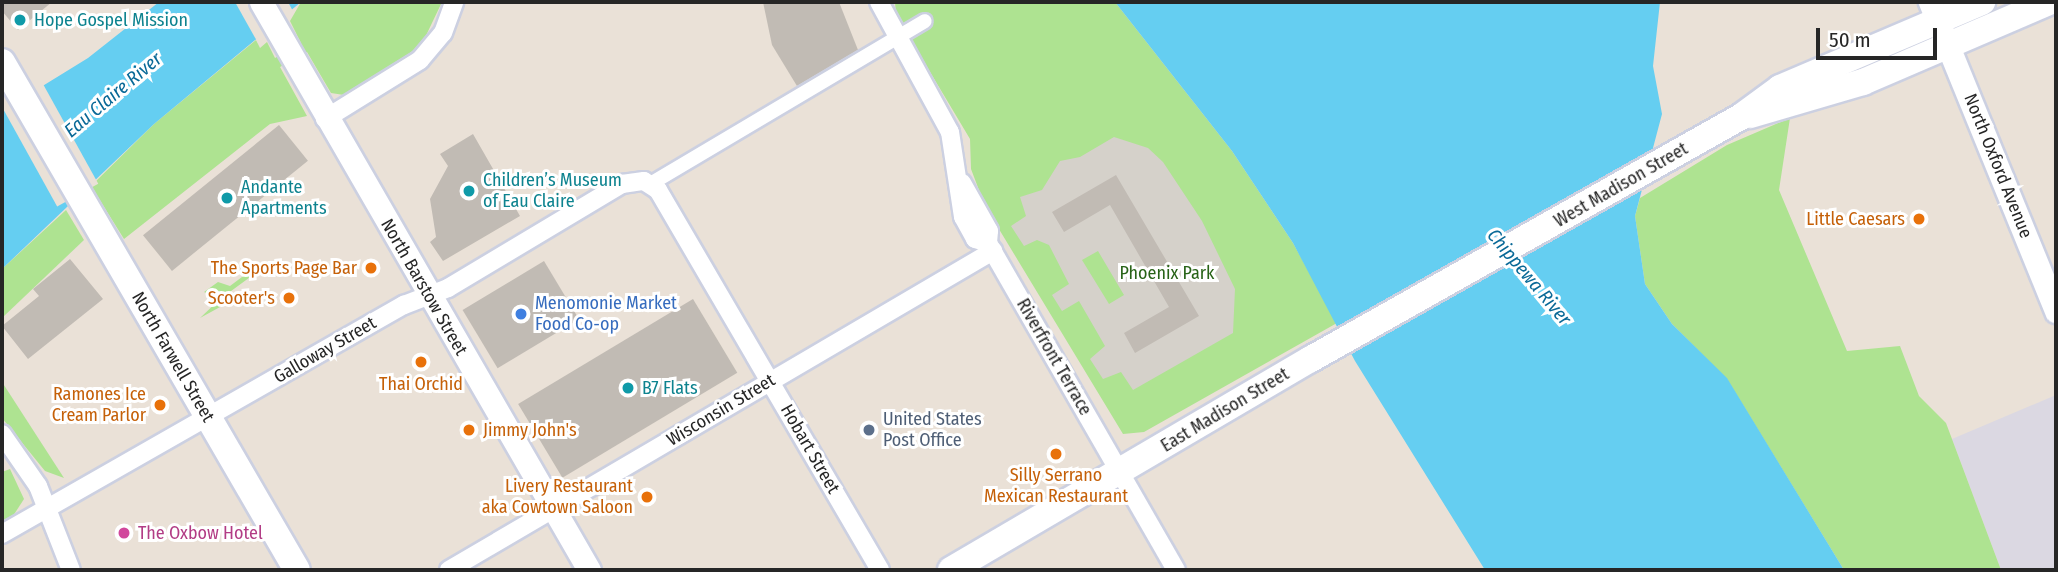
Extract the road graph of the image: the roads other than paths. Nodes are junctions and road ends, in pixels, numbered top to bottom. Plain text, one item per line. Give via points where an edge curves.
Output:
1 (261, 2) edge
2 (454, 2) edge
3 (878, 2) edge
4 (1982, 2) edge
5 (2049, 2) edge
6 (925, 21) dead end
7 (1938, 23) edge
8 (895, 37) junction
9 (8, 72) edge
10 (325, 119) junction
11 (652, 183) junction
12 (990, 247) junction
13 (1500, 253) joint
14 (429, 295) junction
15 (2056, 311) edge
16 (770, 381) junction
17 (208, 417) junction
18 (2, 434) edge
19 (1121, 470) junction
20 (554, 510) junction
21 (49, 511) junction
22 (2, 534) edge
23 (72, 570) edge
24 (297, 570) edge
25 (449, 570) edge
26 (589, 570) edge
27 (880, 570) edge
28 (951, 570) edge
29 (1176, 570) edge

1 - 10 street, North Barstow Street
2 - 10 street via 443,33 421,60
3 - 8 street, Riverfront Terrace
4 - 7 main road, West Madison Street
5 - 7 main road, West Madison Street
6 - 8 street
7 - 13 main road, West Madison Street via 1828,95 1742,116
7 - 15 street, North Oxford Avenue
8 - 11 street
8 - 12 street, Riverfront Terrace via 950,132 962,183 956,194 963,217 975,240
9 - 17 main road, North Farwell Street
10 - 14 street, North Barstow Street
11 - 14 street, Galloway Street via 622,184
11 - 16 street, Hobart Street
12 - 16 street, Wisconsin Street
12 - 19 street, Riverfront Terrace
13 - 19 main road, East Madison Street
14 - 17 street, Galloway Street
14 - 20 street, North Barstow Street
16 - 20 street, Wisconsin Street
16 - 27 street, Hobart Street
17 - 21 street, Galloway Street
17 - 24 main road, North Farwell Street
18 - 21 street
19 - 28 main road, East Madison Street
19 - 29 street, Riverfront Terrace
20 - 25 street, Wisconsin Street
20 - 26 street, North Barstow Street
21 - 22 street, Galloway Street
21 - 23 street

